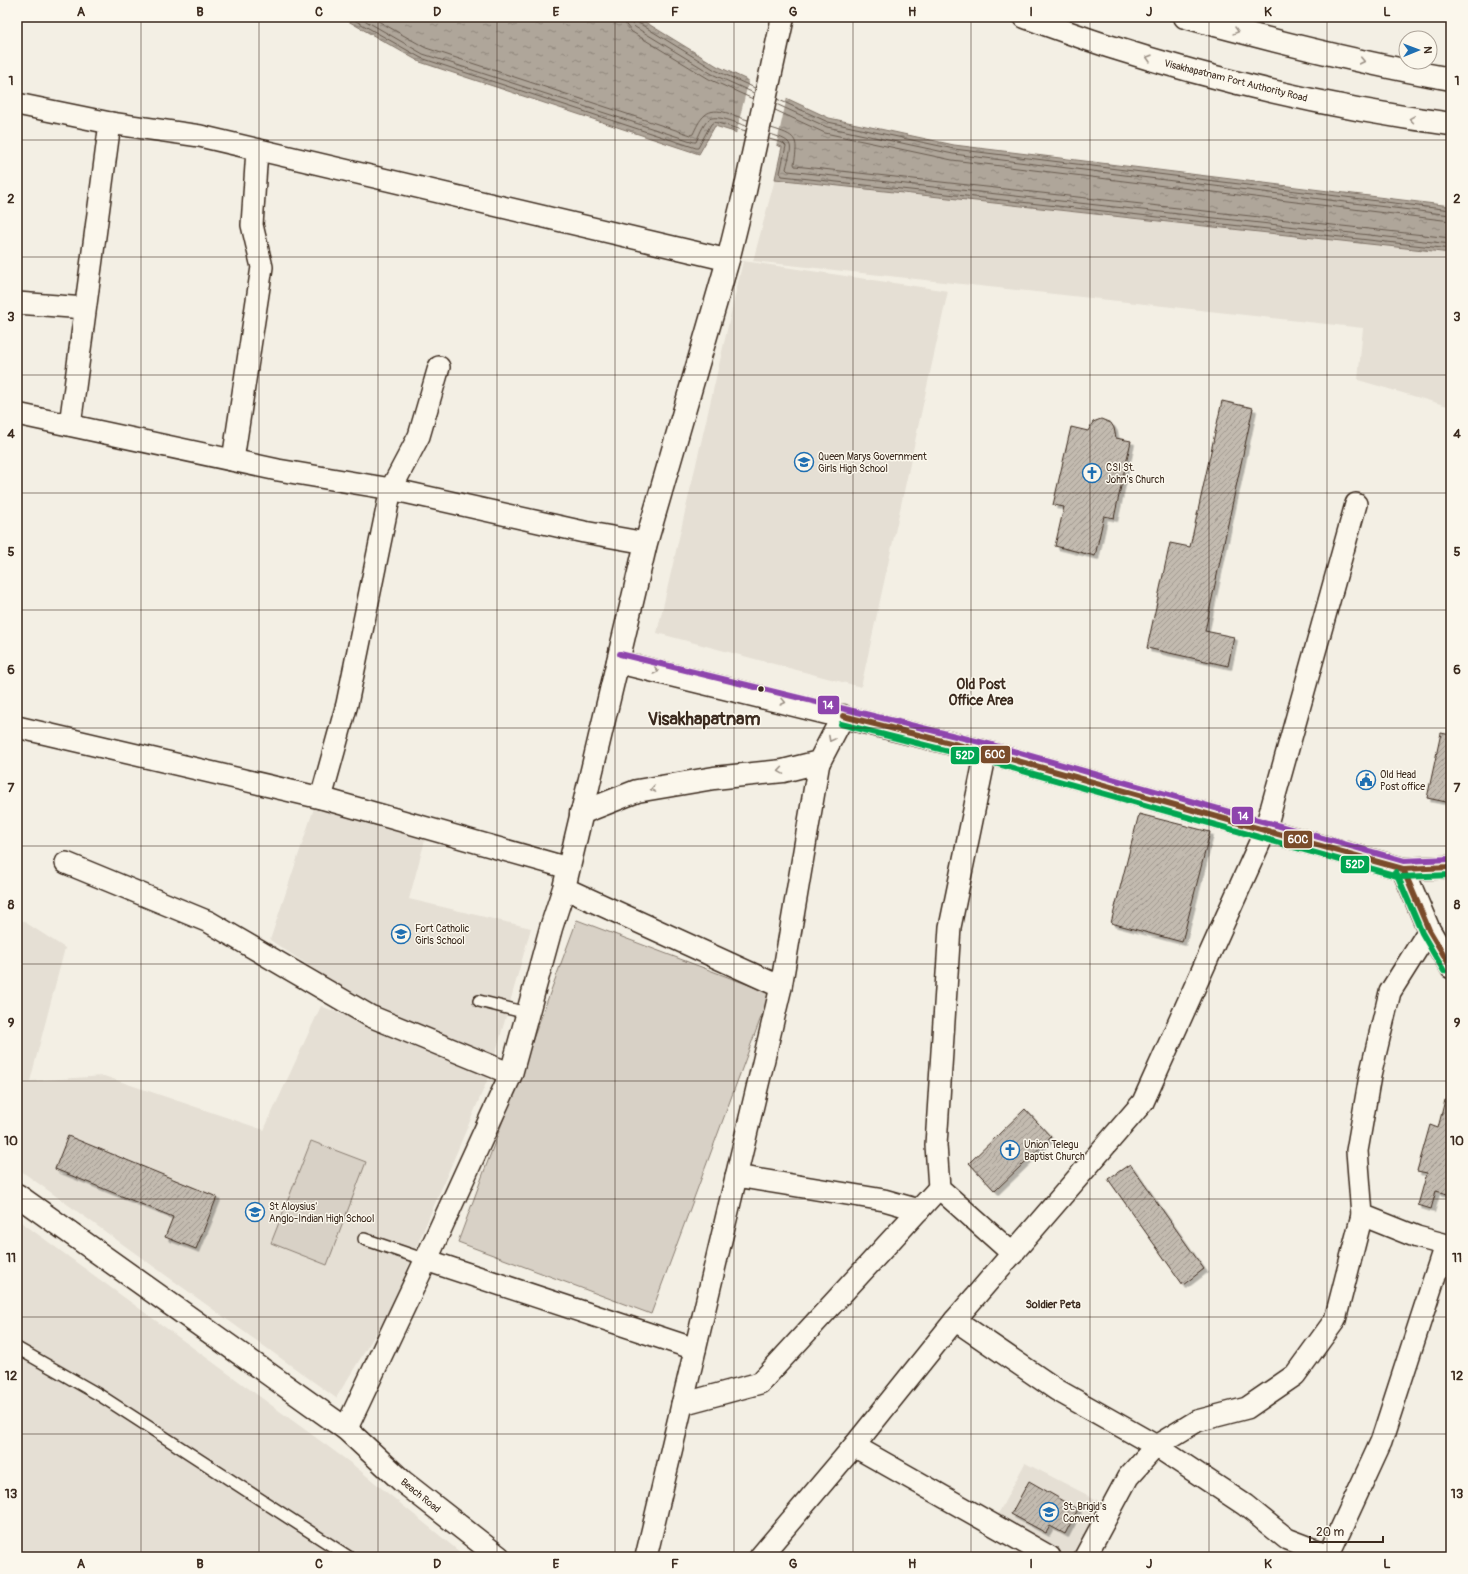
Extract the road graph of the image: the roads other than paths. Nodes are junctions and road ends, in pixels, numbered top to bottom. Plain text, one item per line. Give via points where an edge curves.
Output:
1 (783, 17) edge
2 (1025, 17) edge
3 (1185, 17) edge
4 (1451, 79) edge
5 (17, 104) edge
6 (110, 123) junction
7 (1451, 124) edge
8 (257, 150) junction
9 (728, 260) junction
10 (17, 303) edge
11 (85, 308) junction
12 (439, 367) dead end
13 (17, 414) edge
14 (70, 425) junction
15 (233, 460) junction
16 (391, 489) junction
17 (1356, 504) dead end
18 (646, 543) junction
19 (618, 662) junction
20 (843, 716) junction
21 (17, 727) edge
22 (986, 752) junction
23 (819, 762) junction
24 (321, 798) junction
25 (581, 813) junction
26 (1265, 831) junction
27 (66, 863) dead end
28 (1451, 867) edge
29 (1403, 869) junction
30 (566, 878) junction
31 (1429, 930) junction
32 (1451, 967) edge
33 (781, 987) junction
34 (479, 1001) dead end
35 (527, 1013) junction
36 (510, 1074) junction
37 (736, 1176) junction
38 (939, 1188) junction
39 (17, 1196) edge
40 (919, 1210) junction
41 (1362, 1215) junction
42 (364, 1239) dead end
43 (1448, 1245) edge
44 (1013, 1254) junction
45 (426, 1260) junction
46 (955, 1320) junction
47 (17, 1348) edge
48 (695, 1349) junction
49 (682, 1404) junction
50 (346, 1429) junction
51 (854, 1446) junction
52 (1156, 1446) junction
53 (1329, 1556) edge
54 (349, 1557) edge
55 (499, 1557) edge
56 (646, 1557) edge
57 (760, 1557) edge
58 (1050, 1557) edge
59 (1086, 1557) edge

1 - 9 main road
7 -> 2 main road, Visakhapatnam Port Authority Road via 1360,109 1176,66
3 -> 4 main road via 1364,62
5 - 6 street
6 - 8 street via 200,136
6 - 11 street
8 - 9 street
8 - 15 street via 252,225 262,267
9 - 18 main road
10 - 11 street
11 - 14 street
12 - 16 street via 419,436
13 - 14 street
14 - 15 street
15 - 16 street
16 - 18 street via 584,532
16 - 24 street via 347,704
17 - 26 street
18 - 19 main road
19 -> 20 main road
19 - 25 main road
20 - 22 main road
20 -> 23 main road
21 - 24 street
22 - 26 main road
22 - 38 street via 950,927 936,1145
23 -> 25 main road via 783,771 714,778 637,792
23 - 33 street
24 - 30 street
25 - 30 main road
26 - 29 main road
26 - 44 street via 1143,1102
27 - 36 street via 209,922 370,1016
28 - 29 main road
29 - 31 main road
30 - 33 street
30 - 35 main road
31 - 32 main road
31 - 41 street via 1390,992 1370,1076 1357,1151
33 - 37 street
34 - 35 lane
35 - 36 main road
36 - 45 main road
37 - 40 street via 884,1200
37 - 48 street
38 - 40 street
38 - 44 street
39 - 50 main road, Beach Road
40 - 49 street via 760,1383
41 - 43 street via 1416,1237
41 - 52 street via 1335,1320 1295,1375 1247,1408 1197,1421
42 - 45 lane
43 - 53 street via 1381,1442
44 - 46 street
45 - 48 street
45 - 50 main road
46 - 51 street
46 - 52 street via 1056,1390
47 - 54 lane via 101,1396
48 - 49 street
49 - 56 street
50 - 55 main road, Beach Road via 402,1481
51 - 57 street
51 - 58 street
52 - 53 street via 1245,1505 1287,1539
52 - 59 street via 1128,1477

